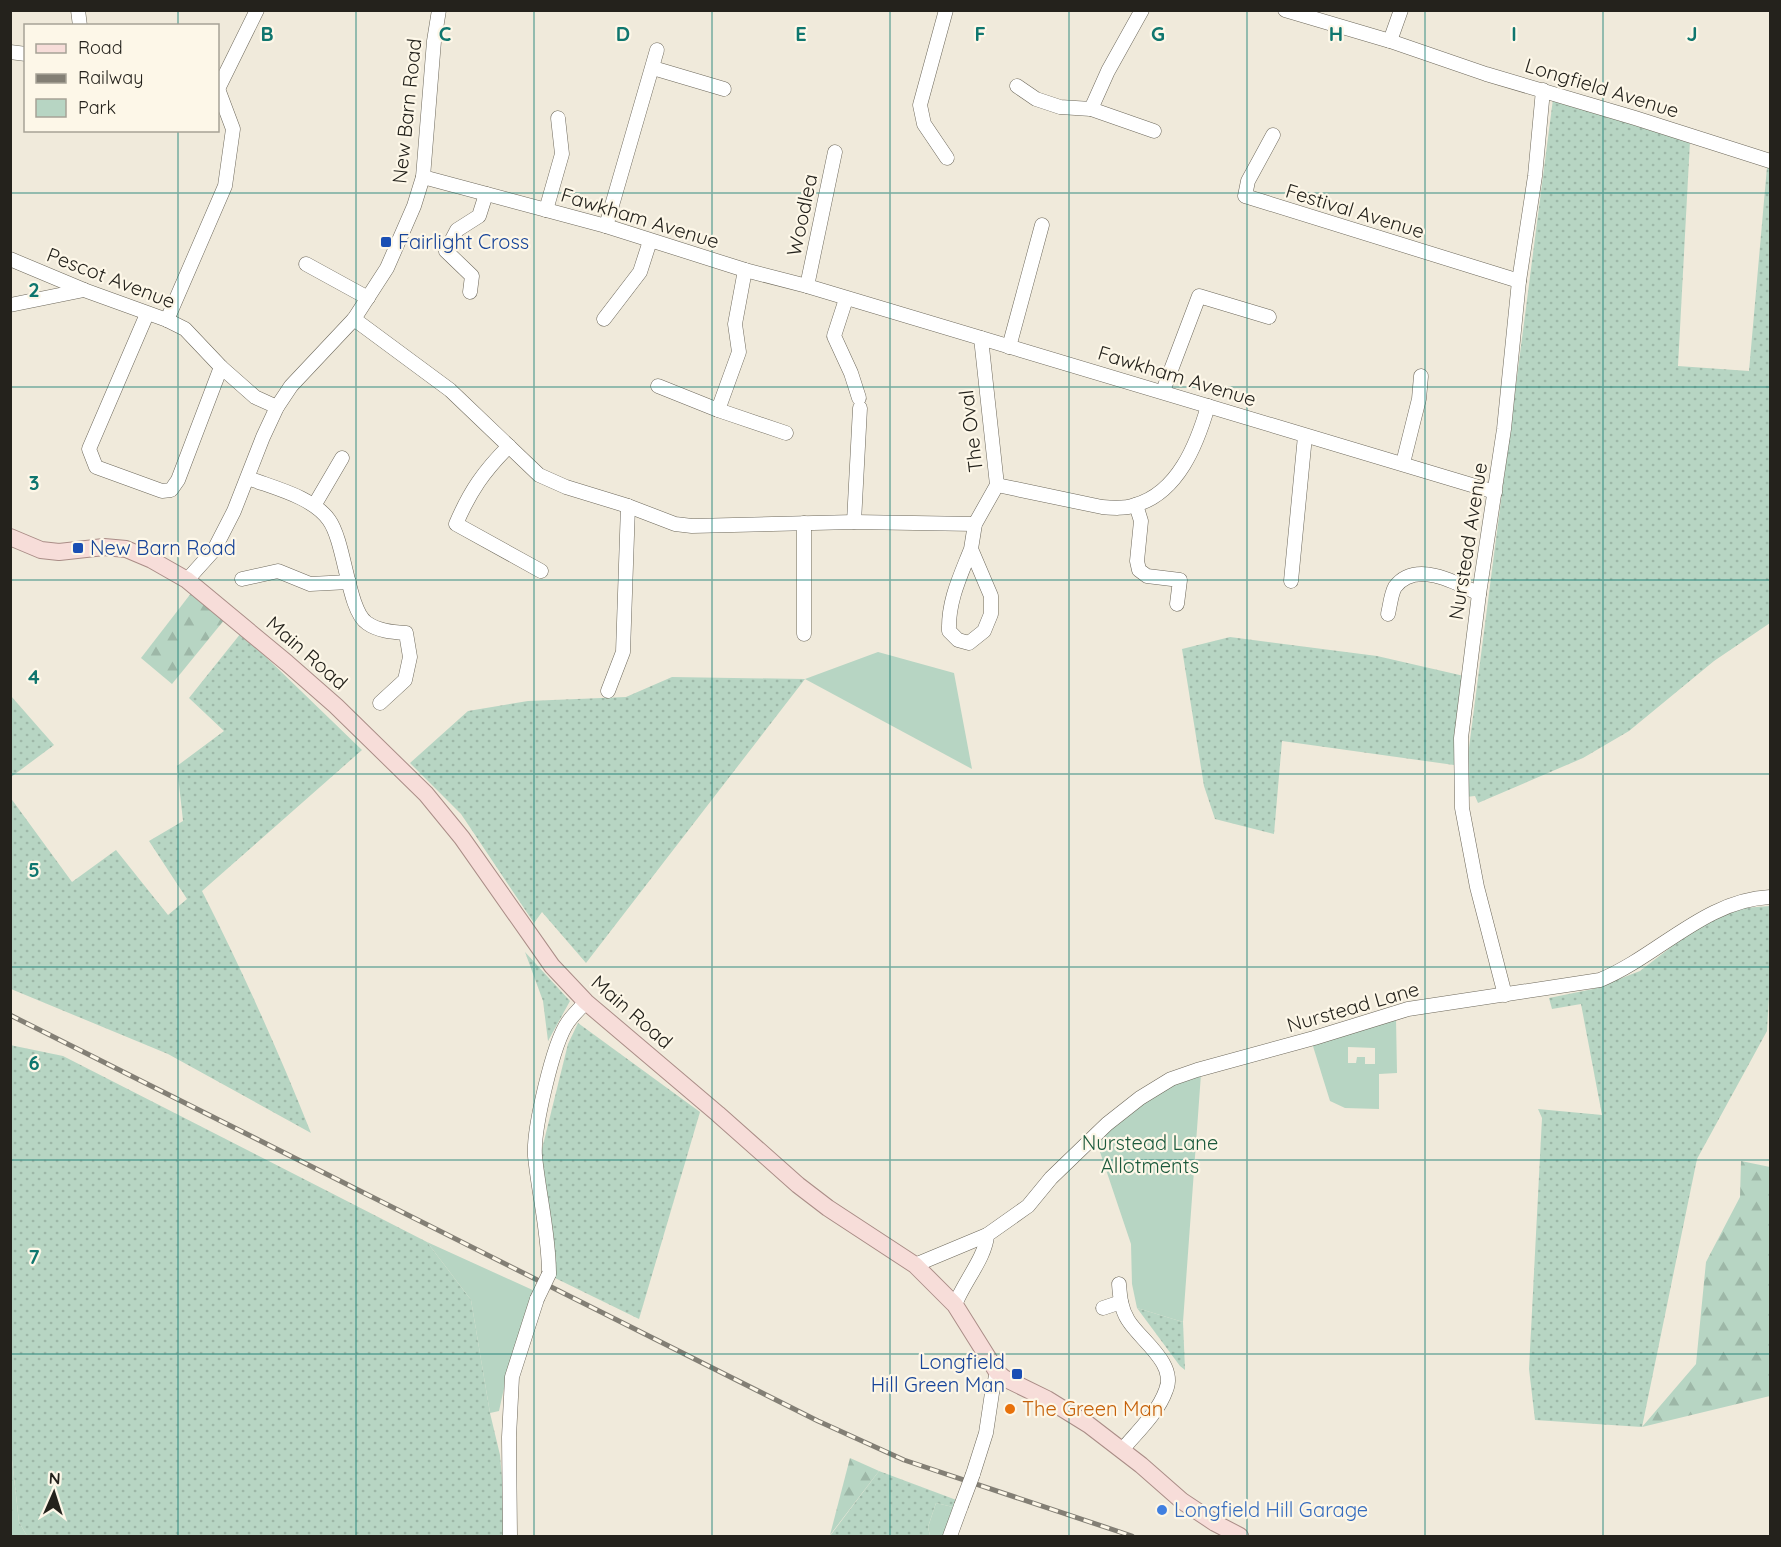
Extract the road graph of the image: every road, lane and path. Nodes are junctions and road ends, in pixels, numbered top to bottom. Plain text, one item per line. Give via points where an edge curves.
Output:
1 (256, 10) edge
2 (439, 10) edge
3 (946, 10) edge
4 (1142, 10) edge
5 (1285, 10) edge
6 (1401, 10) edge
7 (1390, 41) junction
8 (657, 50) dead end
9 (653, 68) junction
10 (1017, 86) dead end
11 (219, 87) edge
12 (724, 89) dead end
13 (1544, 90) junction
14 (219, 92) edge
15 (1091, 110) junction
16 (558, 118) dead end
17 (1154, 131) dead end
18 (1273, 135) dead end
19 (835, 152) dead end
20 (947, 158) dead end
21 (1770, 161) edge
22 (423, 177) junction
23 (486, 194) junction
24 (546, 210) junction
25 (1042, 225) dead end
26 (606, 226) junction
27 (650, 241) junction
28 (10, 259) edge
29 (306, 264) dead end
30 (745, 270) junction
31 (1519, 281) junction
32 (807, 286) junction
33 (84, 290) junction
34 (470, 292) dead end
35 (368, 298) junction
36 (846, 299) junction
37 (10, 305) edge
38 (147, 314) junction
39 (1269, 317) dead end
40 (354, 319) junction
41 (604, 319) dead end
42 (167, 320) junction
43 (981, 338) junction
44 (1009, 347) junction
45 (221, 367) junction
46 (1421, 376) dead end
47 (658, 386) dead end
48 (1163, 391) junction
49 (1208, 406) junction
50 (277, 407) junction
51 (718, 410) junction
52 (786, 433) dead end
53 (1305, 436) junction
54 (509, 446) junction
55 (342, 459) dead end
56 (1403, 463) junction
57 (248, 478) junction
58 (997, 485) junction
59 (1495, 492) junction
60 (315, 504) junction
61 (1136, 505) junction
62 (628, 506) junction
63 (854, 522) junction
64 (804, 523) junction
65 (975, 524) junction
66 (10, 537) edge
67 (971, 549) junction
68 (541, 571) dead end
69 (242, 579) dead end
70 (187, 580) junction
71 (1291, 581) dead end
72 (349, 582) junction
73 (1479, 594) junction
74 (1177, 604) dead end
75 (1388, 614) dead end
76 (804, 634) dead end
77 (608, 691) dead end
78 (380, 703) dead end
79 (1770, 897) edge
80 (1505, 995) junction
81 (586, 1002) junction
82 (987, 1235) junction
83 (915, 1265) junction
84 (1119, 1284) dead end
85 (1120, 1302) junction
86 (955, 1305) junction
87 (1103, 1308) dead end
88 (997, 1372) junction
89 (1122, 1450) junction
90 (510, 1536) edge
91 (950, 1536) edge
92 (1240, 1536) edge

1 - 11 street
2 - 22 street, New Barn Road
3 - 20 street via 920,105 927,130
4 - 15 street
5 - 7 street, Longfield Avenue
6 - 7 street
7 - 13 street, Longfield Avenue
8 - 9 street
9 - 12 street
9 - 26 street
10 - 15 street via 1036,99 1060,107
13 - 21 street, Longfield Avenue
13 - 31 street, Nurstead Avenue
14 - 42 street via 233,129 225,186
15 - 17 street
16 - 24 street via 562,154
18 - 31 street, Festival Avenue via 1248,181 1245,196
19 - 32 street, Woodlea
22 - 23 street, Fawkham Avenue
22 - 35 street, New Barn Road via 387,268
23 - 24 street, Fawkham Avenue
23 - 34 street via 479,216 457,230 446,251 472,276
24 - 26 street, Fawkham Avenue
25 - 44 street
26 - 27 street, Fawkham Avenue
27 - 30 street, Fawkham Avenue
27 - 41 street via 640,272
28 - 33 street, Pescot Avenue
29 - 35 street
30 - 32 street, Fawkham Avenue
30 - 51 street via 735,324 739,352
31 - 59 street, Nurstead Avenue
32 - 36 street, Fawkham Avenue
33 - 37 street
33 - 38 street, Pescot Avenue
35 - 40 street, New Barn Road
36 - 43 street, Fawkham Avenue
36 - 63 street via 834,336 860,403
38 - 42 street, Pescot Avenue
38 - 45 street via 89,449 96,467 162,491 171,490
39 - 48 street via 1199,296
40 - 50 street, New Barn Road via 291,386
40 - 54 street via 450,390
42 - 45 street, Pescot Avenue via 184,329
43 - 44 street, Fawkham Avenue
43 - 58 street, The Oval
44 - 48 street, Fawkham Avenue
45 - 50 street, Pescot Avenue via 255,397
46 - 56 street
47 - 51 street
48 - 49 street, Fawkham Avenue
49 - 53 street, Fawkham Avenue
49 - 61 street via 1195,444 1177,473 1153,497
50 - 57 street, New Barn Road
51 - 52 street
53 - 56 street, Fawkham Avenue
53 - 71 street
54 - 62 street via 539,475 566,488
54 - 68 street via 481,475 456,524
55 - 60 street
56 - 59 street, Fawkham Avenue
57 - 60 street
57 - 70 street, New Barn Road via 214,550
58 - 61 street via 1102,507
58 - 65 street, The Oval
59 - 73 street, Nurstead Avenue
60 - 72 street via 329,520 339,541
61 - 74 street via 1141,521 1139,570 1147,576 1180,575
62 - 64 street via 683,525
62 - 77 street via 623,652
63 - 64 street
63 - 65 street
64 - 76 street
65 - 67 street, The Oval
66 - 70 main road, Main Road via 47,551 126,549
67 - 67 street, The Oval via 991,596 991,614 984,632 969,643 958,640 949,631 948,613
69 - 72 street via 278,571 310,584
70 - 81 main road, Main Road via 336,706 426,794 462,838 552,966
72 - 78 street via 364,621 377,628 406,633 410,657 405,680
73 - 75 street via 1454,581 1419,573 1394,588
73 - 80 street, Nurstead Avenue via 1461,738 1461,795 1477,887
79 - 80 street, Nurstead Lane via 1708,914 1623,970 1600,980
80 - 82 street, Nurstead Lane via 1408,1009 1171,1079 1107,1124 1028,1206
81 - 83 main road, Main Road via 798,1185
81 - 90 street, bridge via 558,1040 540,1117 535,1153 546,1221 549,1274 512,1377
82 - 83 street, Nurstead Lane
82 - 86 street via 986,1246
83 - 86 main road, Main Road
84 - 85 street
85 - 87 street
85 - 89 street via 1129,1323 1163,1363 1168,1388
86 - 88 main road, Main Road
88 - 89 main road, Main Road via 1081,1420
88 - 91 street, bridge via 986,1433
89 - 92 main road, Main Road via 1182,1502

